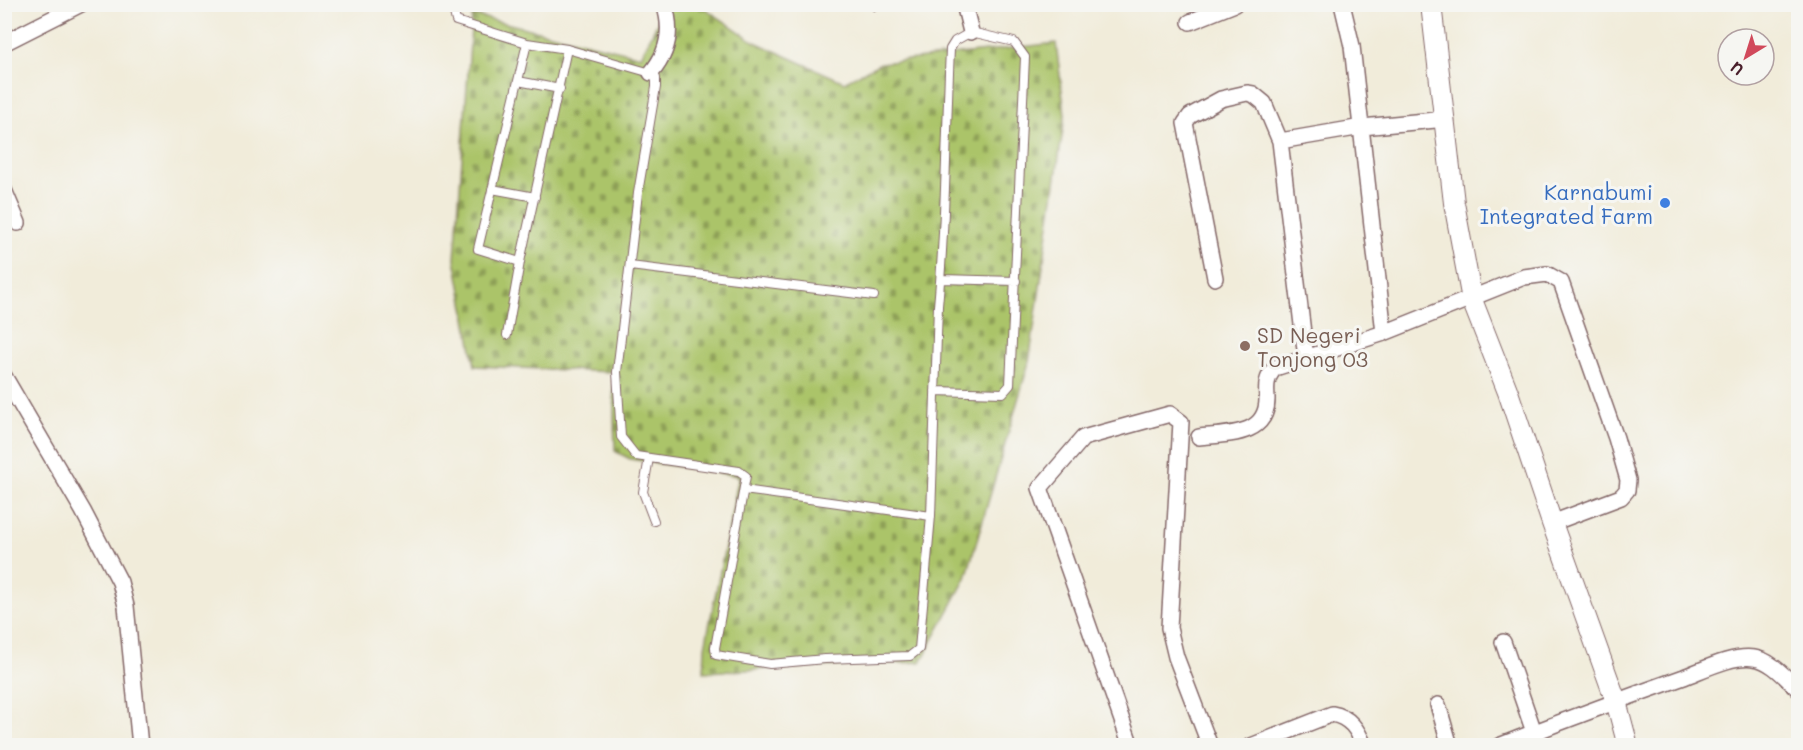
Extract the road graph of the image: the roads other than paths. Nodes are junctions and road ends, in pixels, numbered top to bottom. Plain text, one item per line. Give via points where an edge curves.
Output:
1 (81, 4) edge
2 (452, 4) edge
3 (664, 4) edge
4 (964, 4) edge
5 (1235, 4) edge
6 (1342, 4) edge
7 (1431, 4) edge
8 (1191, 22) dead end
9 (971, 32) junction
10 (4, 43) edge
11 (527, 43) junction
12 (567, 49) junction
13 (651, 73) junction
14 (518, 81) junction
15 (560, 89) junction
16 (1446, 119) junction
17 (1362, 127) junction
18 (1280, 141) junction
19 (492, 189) junction
20 (4, 190) edge
21 (535, 197) junction
22 (18, 223) dead end
23 (520, 262) junction
24 (630, 266) junction
25 (1215, 278) dead end
26 (941, 279) junction
27 (1016, 281) junction
28 (874, 296) dead end
29 (1472, 300) junction
30 (1384, 333) junction
31 (507, 335) dead end
32 (1306, 358) junction
33 (4, 376) edge
34 (935, 391) junction
35 (1199, 437) dead end
36 (649, 458) junction
37 (744, 490) junction
38 (931, 516) junction
39 (654, 521) dead end
40 (1551, 524) junction
41 (1503, 642) dead end
42 (1798, 689) edge
43 (1616, 700) junction
44 (1438, 705) dead end
45 (1534, 732) junction
46 (140, 746) edge
47 (1131, 746) edge
48 (1209, 746) edge
49 (1251, 746) edge
50 (1364, 746) edge
51 (1450, 746) edge
52 (1499, 746) edge
53 (1628, 746) edge

1 - 10 street
2 - 11 lane via 456,21
3 - 13 street via 669,36 663,57
4 - 9 street
5 - 8 street
6 - 17 street via 1352,46
7 - 16 street
9 - 26 lane via 956,40 950,49
9 - 27 lane via 1014,42 1025,57
11 - 12 lane
11 - 14 lane
12 - 13 lane
12 - 15 lane
13 - 24 lane via 657,87
14 - 15 lane
14 - 19 lane
15 - 21 lane
16 - 17 street
16 - 29 street via 1454,203
17 - 18 street
17 - 30 street
18 - 25 street via 1264,103 1253,94 1221,99 1187,119 1185,127
18 - 32 street
19 - 21 lane
19 - 23 lane via 478,250
20 - 22 street
21 - 23 lane
23 - 31 lane
24 - 28 lane
24 - 36 lane via 617,372 621,438 636,456
26 - 27 lane
26 - 34 lane
27 - 34 lane via 1009,390
29 - 30 street
29 - 40 street via 1508,392
29 - 40 street via 1524,277 1547,274 1559,280 1616,438 1628,480 1627,490 1621,497
30 - 32 street
32 - 35 street via 1275,368 1269,375 1266,414 1258,425 1233,434
33 - 46 street via 120,582 126,606
34 - 38 lane
36 - 37 lane via 739,471 746,476
36 - 39 lane via 643,492
37 - 38 lane
37 - 38 lane via 715,651 721,657 759,664 910,656 918,651
40 - 43 street
41 - 45 street
42 - 43 street via 1771,665 1746,657
43 - 45 street
43 - 53 street
44 - 51 street
45 - 52 street
47 - 48 street via 1040,488 1083,438 1170,414 1181,422 1169,628
49 - 50 street via 1332,714 1343,716

